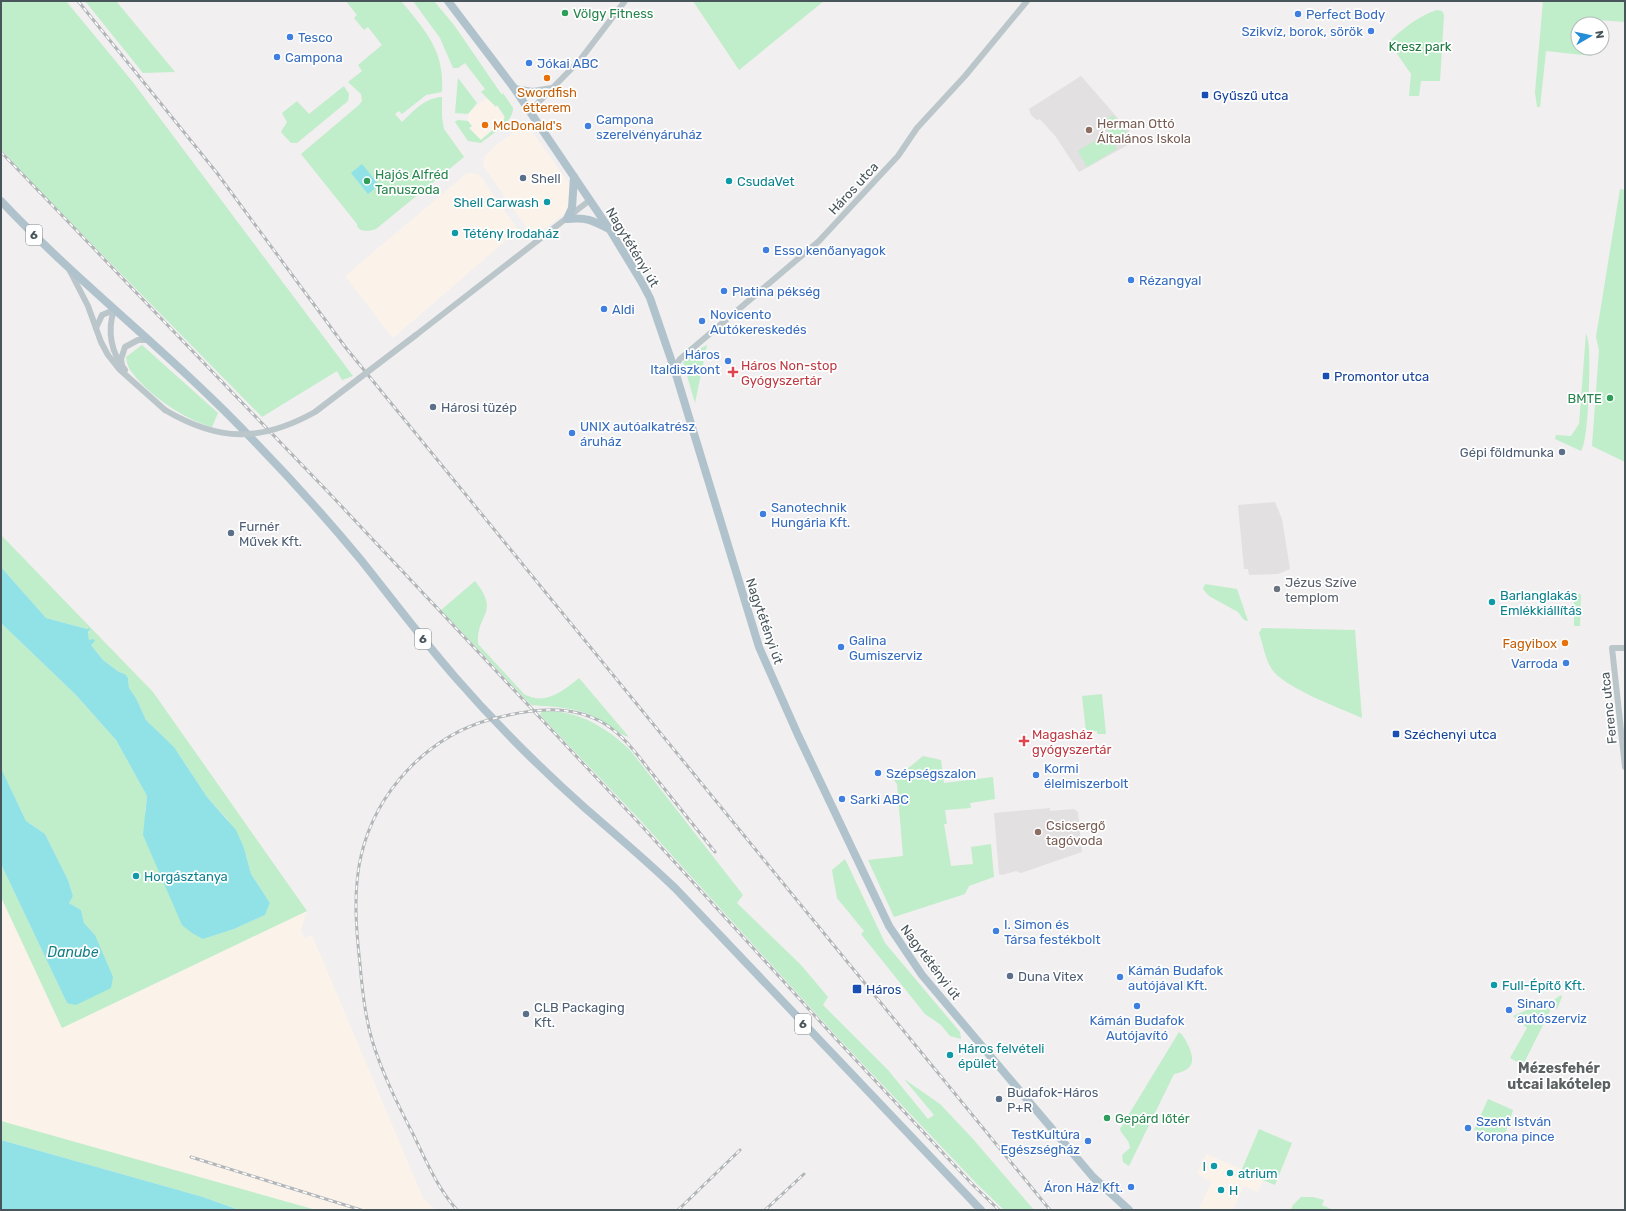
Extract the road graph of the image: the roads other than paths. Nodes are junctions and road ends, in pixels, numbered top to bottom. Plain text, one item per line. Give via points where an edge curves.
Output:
1 (448, 1) edge
2 (625, 1) edge
3 (1027, 1) edge
4 (514, 88) junction
5 (552, 88) junction
6 (530, 111) junction
7 (574, 177) junction
8 (590, 200) junction
9 (1, 201) edge
10 (567, 219) junction
11 (610, 230) junction
12 (69, 268) junction
13 (114, 310) junction
14 (96, 329) junction
15 (148, 340) junction
16 (122, 367) junction
17 (674, 368) junction
18 (133, 381) junction
19 (1625, 648) edge
20 (1625, 767) edge
21 (982, 1210) edge
22 (1129, 1210) edge

1 - 4 main road, Nagytétényi út
2 - 5 street via 590,49
3 - 17 street, Háros utca via 965,76 917,128 898,156 819,241 683,356
4 - 5 street via 533,91
4 - 6 main road, Nagytétényi út
5 - 6 street
6 - 7 main road, Nagytétényi út
7 - 8 main road, Nagytétényi út
7 - 10 main road via 572,208
8 - 10 street
8 - 11 main road, Nagytétényi út
9 - 12 main road, 6
10 - 11 main road via 590,219
10 - 18 street, bridge via 315,412 297,422 258,433 215,432 183,420 166,410
11 - 17 main road, Nagytétényi út via 650,298
12 - 13 main road, 6
12 - 14 street
13 - 14 street via 102,314
13 - 15 main road, 6
13 - 16 street via 111,339
14 - 18 street via 108,355
15 - 16 street via 138,340 125,347 121,359
15 - 21 main road, 6 via 217,402 313,504 488,713 541,767 675,888
16 - 18 street
17 - 22 main road, Nagytétényi út via 762,655 889,926 922,975 1008,1077 1094,1177
19 - 20 street, Ferenc utca via 1612,648

